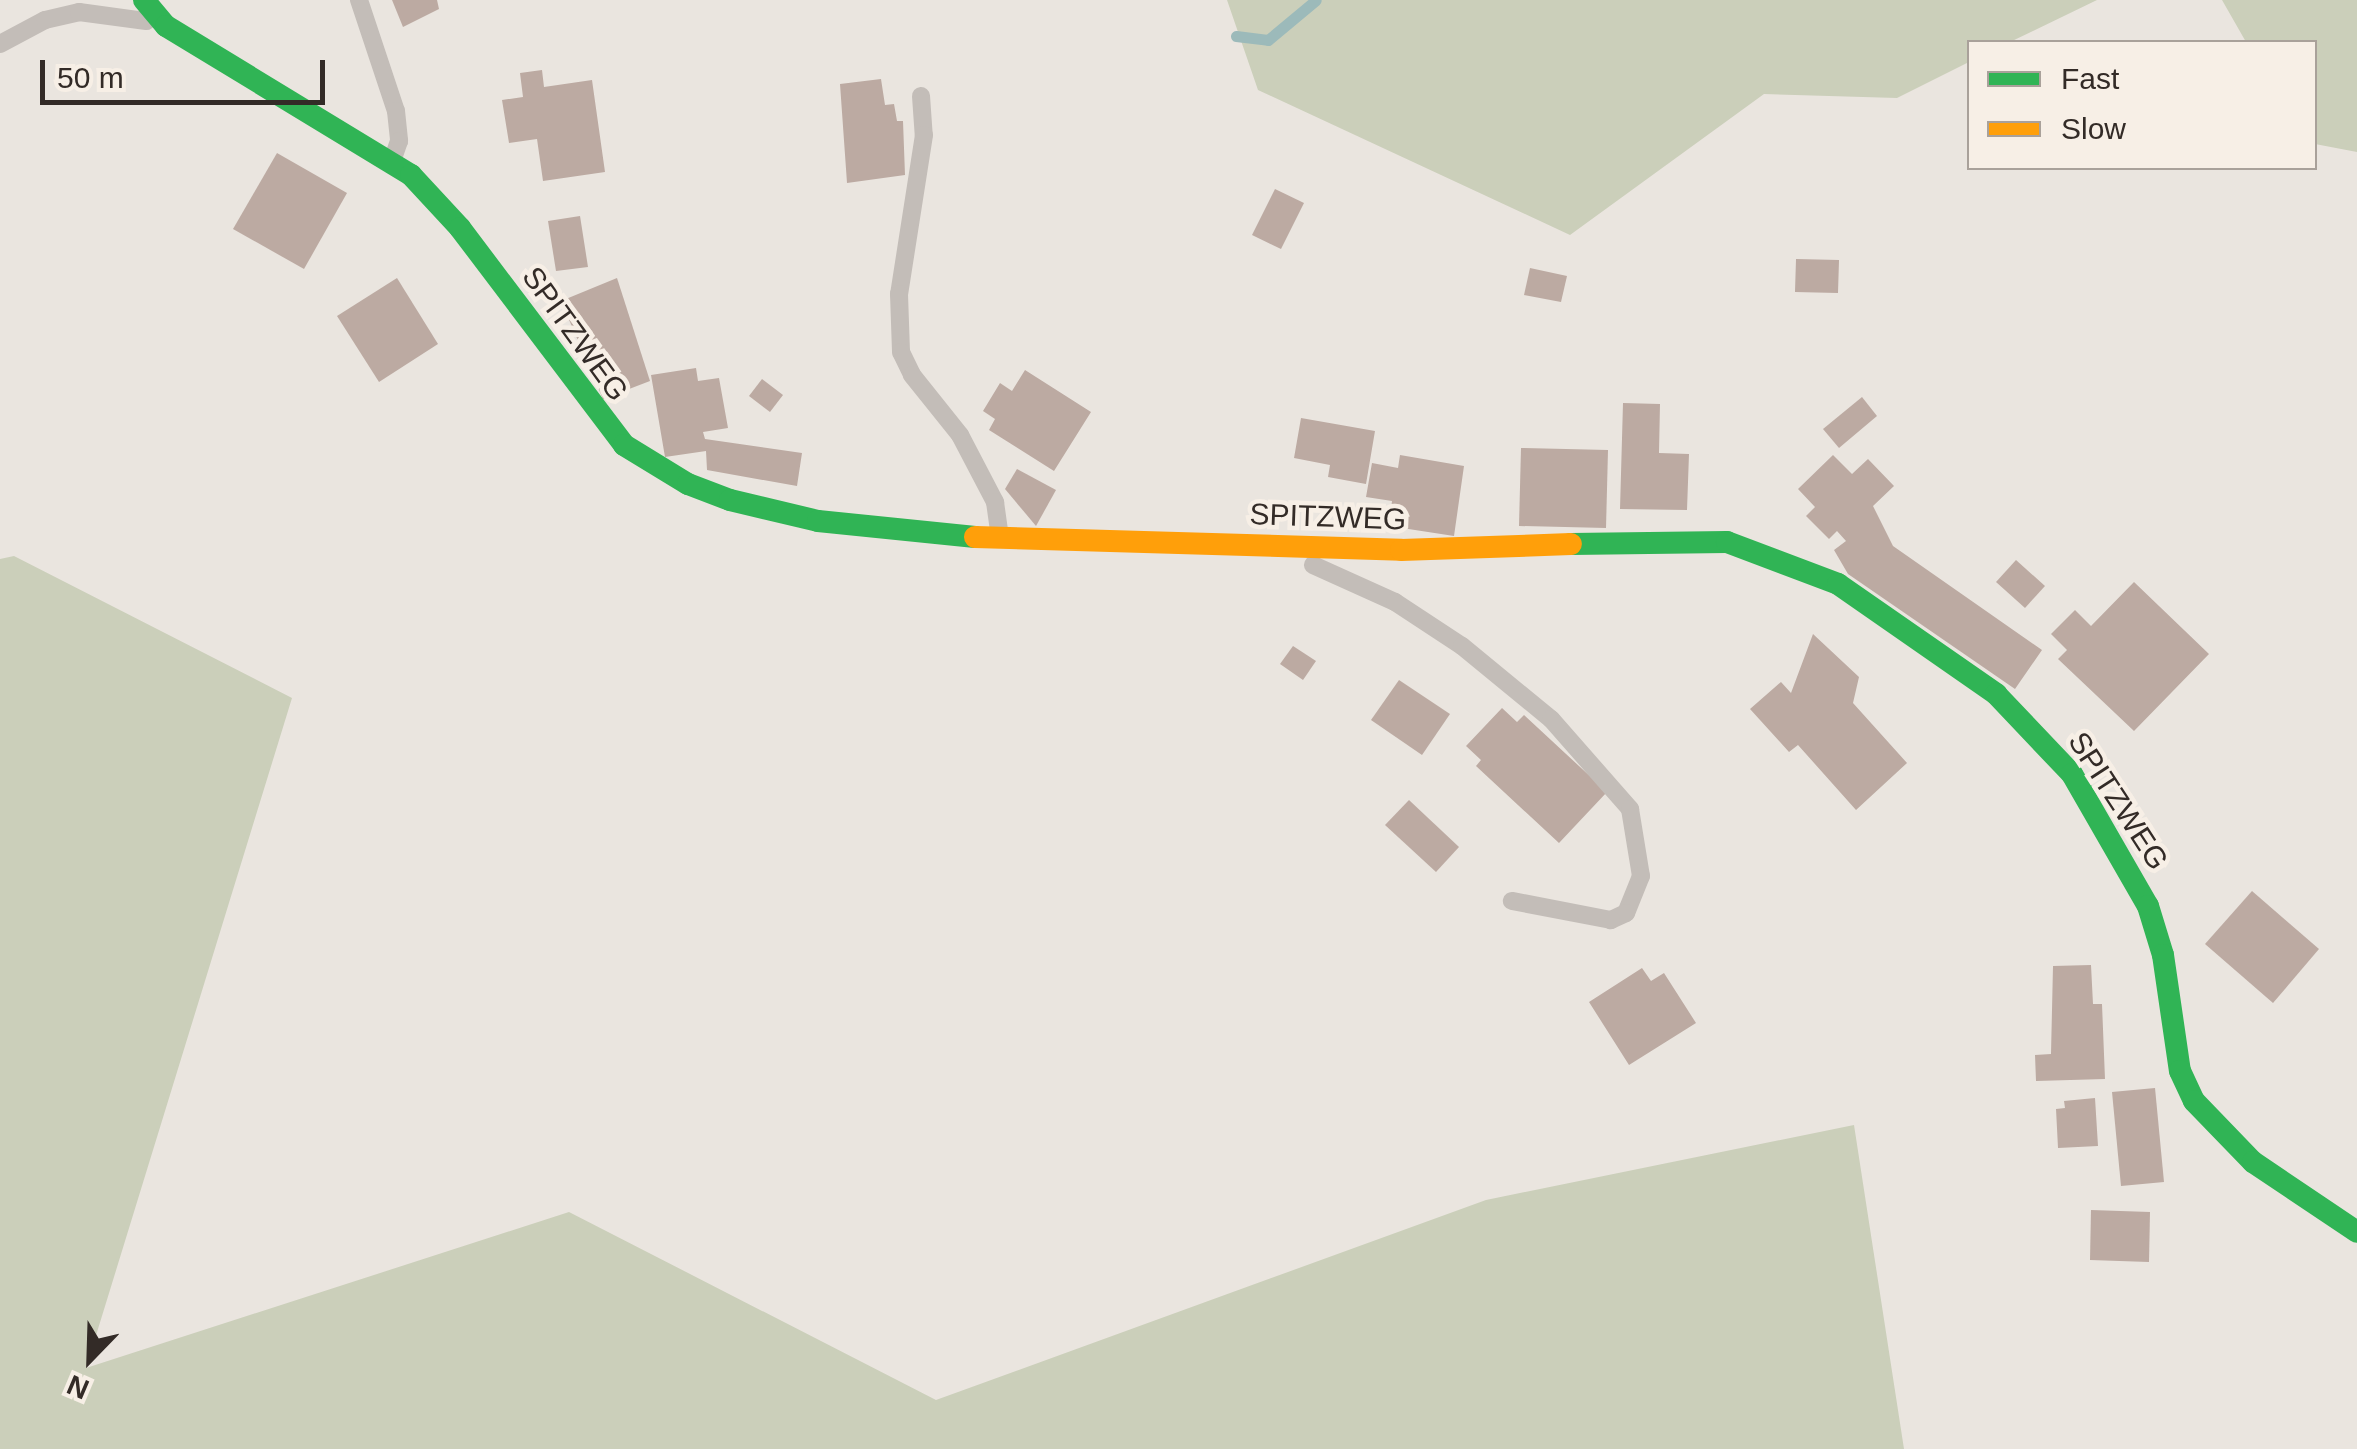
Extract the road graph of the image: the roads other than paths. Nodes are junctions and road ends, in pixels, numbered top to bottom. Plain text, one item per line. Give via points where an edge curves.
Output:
1 (63, 0) edge
2 (144, 0) edge
3 (359, 0) edge
4 (45, 20) junction
5 (166, 26) junction
6 (0, 44) edge
7 (920, 96) dead end
8 (392, 162) junction
9 (1001, 542) junction
10 (1295, 548) junction
11 (1512, 901) dead end
12 (2357, 1232) edge

1 - 4 lane
2 - 5 street, SPITZWEG
3 - 8 lane via 396,111 399,141
4 - 5 lane via 79,12
4 - 6 lane
5 - 8 street, SPITZWEG
7 - 9 lane via 924,135 899,294 901,352 960,435 995,502
8 - 9 street, SPITZWEG via 460,228 599,419 648,462 688,484 773,513
9 - 10 street, SPITZWEG
10 - 11 lane via 1308,563 1396,602 1462,646 1551,719 1630,809 1641,876 1626,913 1611,920
10 - 12 street, SPITZWEG via 1698,539 1794,566 1884,612 1996,694 2072,774 2148,906 2180,1072 2194,1101 2254,1162

